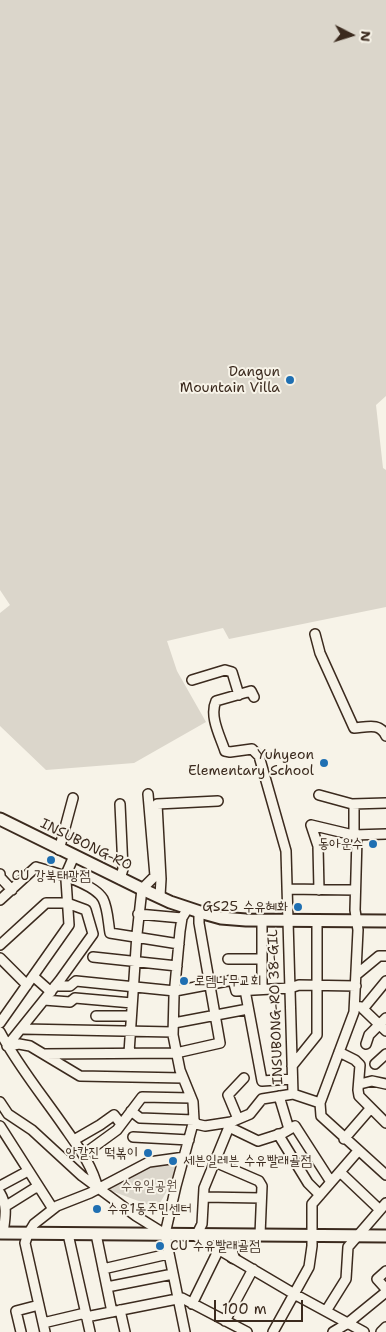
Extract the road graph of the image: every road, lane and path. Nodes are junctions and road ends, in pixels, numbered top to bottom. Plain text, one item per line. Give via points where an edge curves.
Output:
1 (315, 634) dead end
2 (192, 680) dead end
3 (239, 695) junction
4 (254, 697) dead end
5 (385, 733) edge
6 (148, 794) dead end
7 (319, 795) dead end
8 (73, 798) dead end
9 (218, 801) dead end
10 (386, 803) edge
11 (120, 804) dead end
12 (354, 804) junction
13 (2, 822) edge
14 (386, 834) edge
15 (356, 835) junction
16 (60, 850) junction
17 (74, 856) junction
18 (0, 874) edge
19 (66, 876) junction
20 (120, 879) junction
21 (142, 888) junction
22 (287, 889) junction
23 (12, 890) junction
24 (319, 890) junction
25 (355, 890) junction
26 (160, 896) junction
27 (0, 900) edge
28 (67, 903) junction
29 (200, 912) junction
30 (185, 913) junction
31 (138, 914) junction
32 (262, 920) junction
33 (288, 920) junction
34 (317, 920) junction
35 (356, 921) junction
36 (386, 921) edge
37 (137, 938) junction
38 (179, 944) junction
39 (0, 945) edge
40 (386, 956) edge
41 (0, 958) edge
42 (93, 958) dead end
43 (228, 959) dead end
44 (262, 959) junction
45 (136, 962) junction
46 (177, 966) junction
47 (356, 975) junction
48 (33, 976) junction
49 (386, 981) edge
50 (27, 985) junction
51 (210, 985) junction
52 (317, 985) junction
53 (134, 986) junction
54 (356, 986) junction
55 (290, 988) junction
56 (53, 989) junction
57 (262, 989) junction
58 (244, 990) junction
59 (175, 991) junction
60 (44, 1000) junction
61 (132, 1003) junction
62 (359, 1008) junction
63 (248, 1009) junction
64 (215, 1014) junction
65 (96, 1016) dead end
66 (131, 1016) junction
67 (0, 1023) edge
68 (384, 1024) edge
69 (174, 1028) junction
70 (23, 1029) junction
71 (0, 1032) edge
72 (130, 1032) junction
73 (366, 1044) dead end
74 (8, 1046) junction
75 (339, 1052) junction
76 (129, 1053) junction
77 (176, 1053) junction
78 (44, 1054) junction
79 (386, 1054) edge
80 (375, 1064) dead end
81 (292, 1066) junction
82 (183, 1078) junction
83 (244, 1078) dead end
84 (292, 1079) junction
85 (360, 1084) dead end
86 (386, 1084) edge
87 (293, 1094) junction
88 (279, 1096) junction
89 (191, 1098) junction
90 (0, 1102) edge
91 (320, 1103) junction
92 (370, 1109) junction
93 (131, 1111) junction
94 (194, 1120) junction
95 (233, 1122) junction
96 (386, 1123) edge
97 (121, 1124) junction
98 (0, 1126) edge
99 (292, 1127) junction
100 (278, 1134) junction
101 (133, 1137) dead end
102 (344, 1139) junction
103 (74, 1140) junction
104 (189, 1140) junction
105 (358, 1151) junction
106 (84, 1154) junction
107 (185, 1157) junction
108 (215, 1162) junction
109 (28, 1170) junction
110 (340, 1172) junction
111 (386, 1175) edge
112 (331, 1182) junction
113 (0, 1186) edge
114 (38, 1186) junction
115 (98, 1189) junction
116 (0, 1193) edge
117 (320, 1195) junction
118 (204, 1197) junction
119 (261, 1198) junction
120 (6, 1206) junction
121 (383, 1206) edge
122 (53, 1209) junction
123 (1, 1233) edge
124 (28, 1234) junction
125 (68, 1234) junction
126 (96, 1234) junction
127 (165, 1234) junction
128 (233, 1235) junction
129 (260, 1235) junction
130 (196, 1236) junction
131 (312, 1236) junction
132 (358, 1236) junction
133 (386, 1236) edge
134 (219, 1249) junction
135 (168, 1254) junction
136 (233, 1257) junction
137 (103, 1269) junction
138 (253, 1269) junction
139 (386, 1271) edge
140 (173, 1274) junction
141 (107, 1287) junction
142 (386, 1290) edge
143 (294, 1294) junction
144 (178, 1298) junction
145 (192, 1304) junction
146 (40, 1305) junction
147 (116, 1311) junction
148 (326, 1311) junction
149 (86, 1315) junction
150 (226, 1321) junction
151 (348, 1323) junction
152 (44, 1327) edge
153 (386, 1327) edge
154 (21, 1332) edge
155 (90, 1332) edge
156 (125, 1332) edge
157 (185, 1332) edge
158 (247, 1332) edge
159 (273, 1332) edge
160 (333, 1332) edge
161 (364, 1332) edge
162 (381, 1332) edge

1 - 5 street via 320,653 354,728 376,726
2 - 3 street via 225,670 232,672
3 - 4 street via 252,691
3 - 22 street, INSUBONG-RO 38-GIL via 216,701 213,708 216,725 226,751 252,749 259,756 286,852
6 - 21 street via 155,876
7 - 12 street
8 - 16 street
9 - 26 street via 158,804
10 - 12 street
11 - 20 street via 123,869
12 - 15 street
13 - 16 main road, INSUBONG-RO
14 - 15 street
15 - 24 street via 311,825 318,846
15 - 25 street
16 - 17 main road, INSUBONG-RO
17 - 19 street
17 - 20 main road, INSUBONG-RO
18 - 23 street
19 - 23 street via 36,867
19 - 28 street
19 - 37 street via 102,897 110,933
20 - 21 main road, INSUBONG-RO
21 - 26 main road, INSUBONG-RO
21 - 31 street
22 - 24 street
22 - 33 street, INSUBONG-RO 38-GIL
23 - 27 street
24 - 25 street
25 - 35 street
26 - 30 main road, INSUBONG-RO
28 - 39 street via 46,903
28 - 48 street via 69,925
28 - 56 street via 86,910 93,934
29 - 30 main road, INSUBONG-RO
29 - 32 main road, INSUBONG-RO via 221,918
29 - 51 street via 198,923
30 - 31 street
30 - 38 street
31 - 37 street
32 - 33 main road, INSUBONG-RO
32 - 44 street
33 - 34 main road, INSUBONG-RO
33 - 55 street, INSUBONG-RO 38-GIL
34 - 35 main road, INSUBONG-RO
34 - 52 street
35 - 36 main road, INSUBONG-RO
35 - 47 street
37 - 38 street
37 - 45 street
38 - 46 street
40 - 47 street via 379,956
41 - 50 street
42 - 45 street
43 - 44 street
44 - 57 street
45 - 46 street
45 - 53 street
46 - 59 street
47 - 54 street
48 - 50 street
48 - 56 street
49 - 62 street
50 - 67 street
51 - 58 street via 233,980 236,991
51 - 59 street
51 - 64 street
52 - 54 street
52 - 55 street
52 - 81 street via 317,1036
53 - 56 street via 76,981 70,986
53 - 59 street
53 - 61 street
54 - 62 street
55 - 57 street
55 - 81 street, INSUBONG-RO 38-GIL
56 - 60 street
57 - 58 street
58 - 63 street
59 - 69 street
60 - 61 street via 70,1002 75,998
60 - 70 street
61 - 66 street
62 - 68 street
62 - 75 street via 354,1012
63 - 64 street
63 - 84 street via 262,1081
64 - 69 street
64 - 77 street via 220,1044
65 - 66 street
66 - 72 street
68 - 73 street via 369,1035
69 - 72 street
69 - 77 street
70 - 72 street
70 - 74 street
71 - 74 street
72 - 76 street
74 - 78 street via 30,1046
74 - 103 street
75 - 91 street
75 - 92 street via 360,1065 359,1096
76 - 77 street
76 - 78 street
77 - 82 street
78 - 82 street via 80,1076
79 - 80 street
81 - 84 street, INSUBONG-RO 38-GIL
82 - 89 street
83 - 95 street via 228,1095
84 - 87 street, INSUBONG-RO 38-GIL
85 - 86 street via 372,1081
87 - 88 street
87 - 91 street
88 - 95 street via 262,1099 250,1114
88 - 99 street
89 - 93 street via 142,1097
89 - 94 street
90 - 115 street via 8,1114 32,1130
91 - 102 street via 321,1116
92 - 96 street
92 - 102 street
93 - 94 street via 140,1118
93 - 97 street
94 - 95 street via 196,1124 205,1126
94 - 104 street
95 - 100 street via 258,1141
95 - 108 street
97 - 103 street via 114,1115
97 - 106 street
98 - 109 street
99 - 100 street
99 - 112 street
100 - 117 street via 308,1183
101 - 104 street
102 - 105 street
103 - 106 street
104 - 107 street
105 - 110 street
105 - 111 street
106 - 115 street
107 - 115 street via 149,1162
107 - 127 street
108 - 118 street via 204,1188
108 - 119 street via 258,1181 262,1186
109 - 113 street
109 - 114 street
110 - 112 street
110 - 121 street
112 - 117 street
114 - 120 street
114 - 122 street
115 - 122 street
115 - 127 street
116 - 120 street
117 - 131 street via 312,1204
118 - 119 street
118 - 130 street via 202,1224
119 - 129 street
120 - 123 street
121 - 132 street
122 - 124 street via 34,1224
123 - 124 main road
124 - 125 main road
124 - 146 street via 25,1243
125 - 126 main road
125 - 149 street
126 - 127 main road
126 - 137 street
127 - 130 main road
127 - 135 street
128 - 129 main road
128 - 130 main road
128 - 136 main road via 230,1247
129 - 131 main road
130 - 134 street
131 - 132 main road
131 - 143 street via 308,1267
132 - 133 main road
132 - 148 street via 348,1247 346,1279
134 - 136 street
134 - 145 street
135 - 137 street
135 - 140 street
136 - 138 street
137 - 141 street
138 - 143 street
138 - 150 street
139 - 142 street via 377,1279
140 - 141 street
140 - 144 street
141 - 147 street
142 - 151 street
143 - 148 street
143 - 159 street
144 - 145 street
144 - 147 street
144 - 157 street
145 - 150 street
146 - 152 street
146 - 154 street via 16,1311
147 - 149 street
147 - 156 street
148 - 151 street
149 - 152 street
149 - 155 street
150 - 158 street
151 - 160 street
151 - 161 street
153 - 162 street

